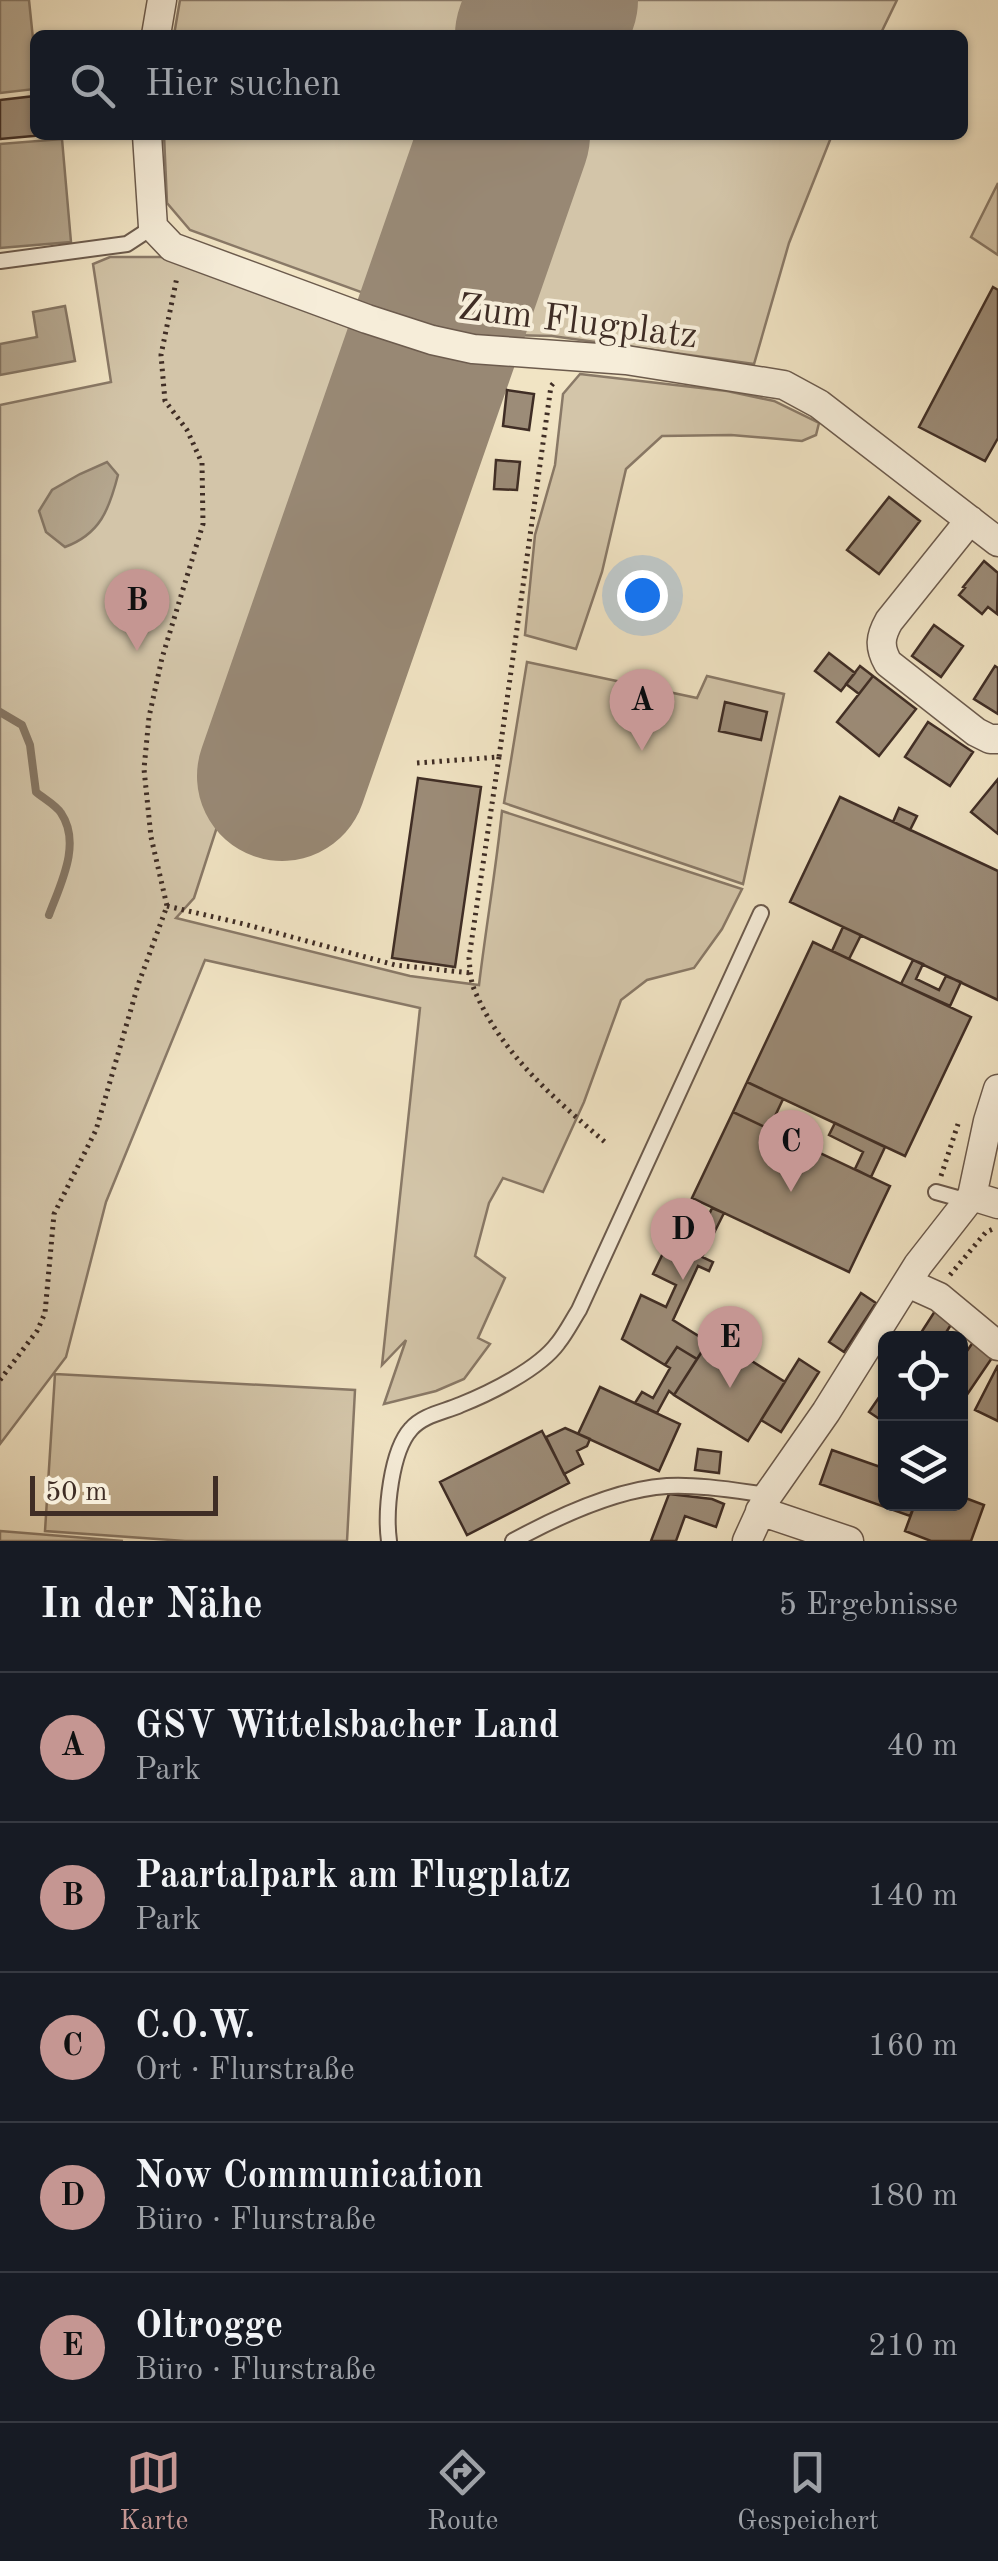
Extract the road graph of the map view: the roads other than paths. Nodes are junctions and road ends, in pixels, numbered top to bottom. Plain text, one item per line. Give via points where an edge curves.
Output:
1 (162, 0) edge
2 (157, 30) edge
3 (147, 140) edge
4 (152, 227) junction
5 (0, 261) edge
6 (970, 520) junction
7 (998, 542) edge
8 (998, 739) edge
9 (762, 913) dead end
10 (998, 1089) edge
11 (936, 1192) road end
12 (979, 1200) edge
13 (908, 1282) junction
14 (998, 1346) edge
15 (764, 1503) junction
16 (388, 1541) edge
17 (513, 1541) edge
18 (747, 1541) edge
19 (849, 1541) edge

1 - 2 street
3 - 4 street
4 - 5 lane via 127,244
4 - 6 street, Zum Flugplatz via 184,252 432,340 784,385 819,404
6 - 7 street, Zum Flugplatz
6 - 8 street via 889,621 881,650 888,664 976,732
9 - 16 lane via 579,1310 536,1364 413,1426 391,1482
10 - 12 street
11 - 12 lane
12 - 13 street
13 - 14 street via 938,1297
13 - 15 street
15 - 17 lane via 737,1490 666,1486 607,1498
15 - 18 street
15 - 19 street

